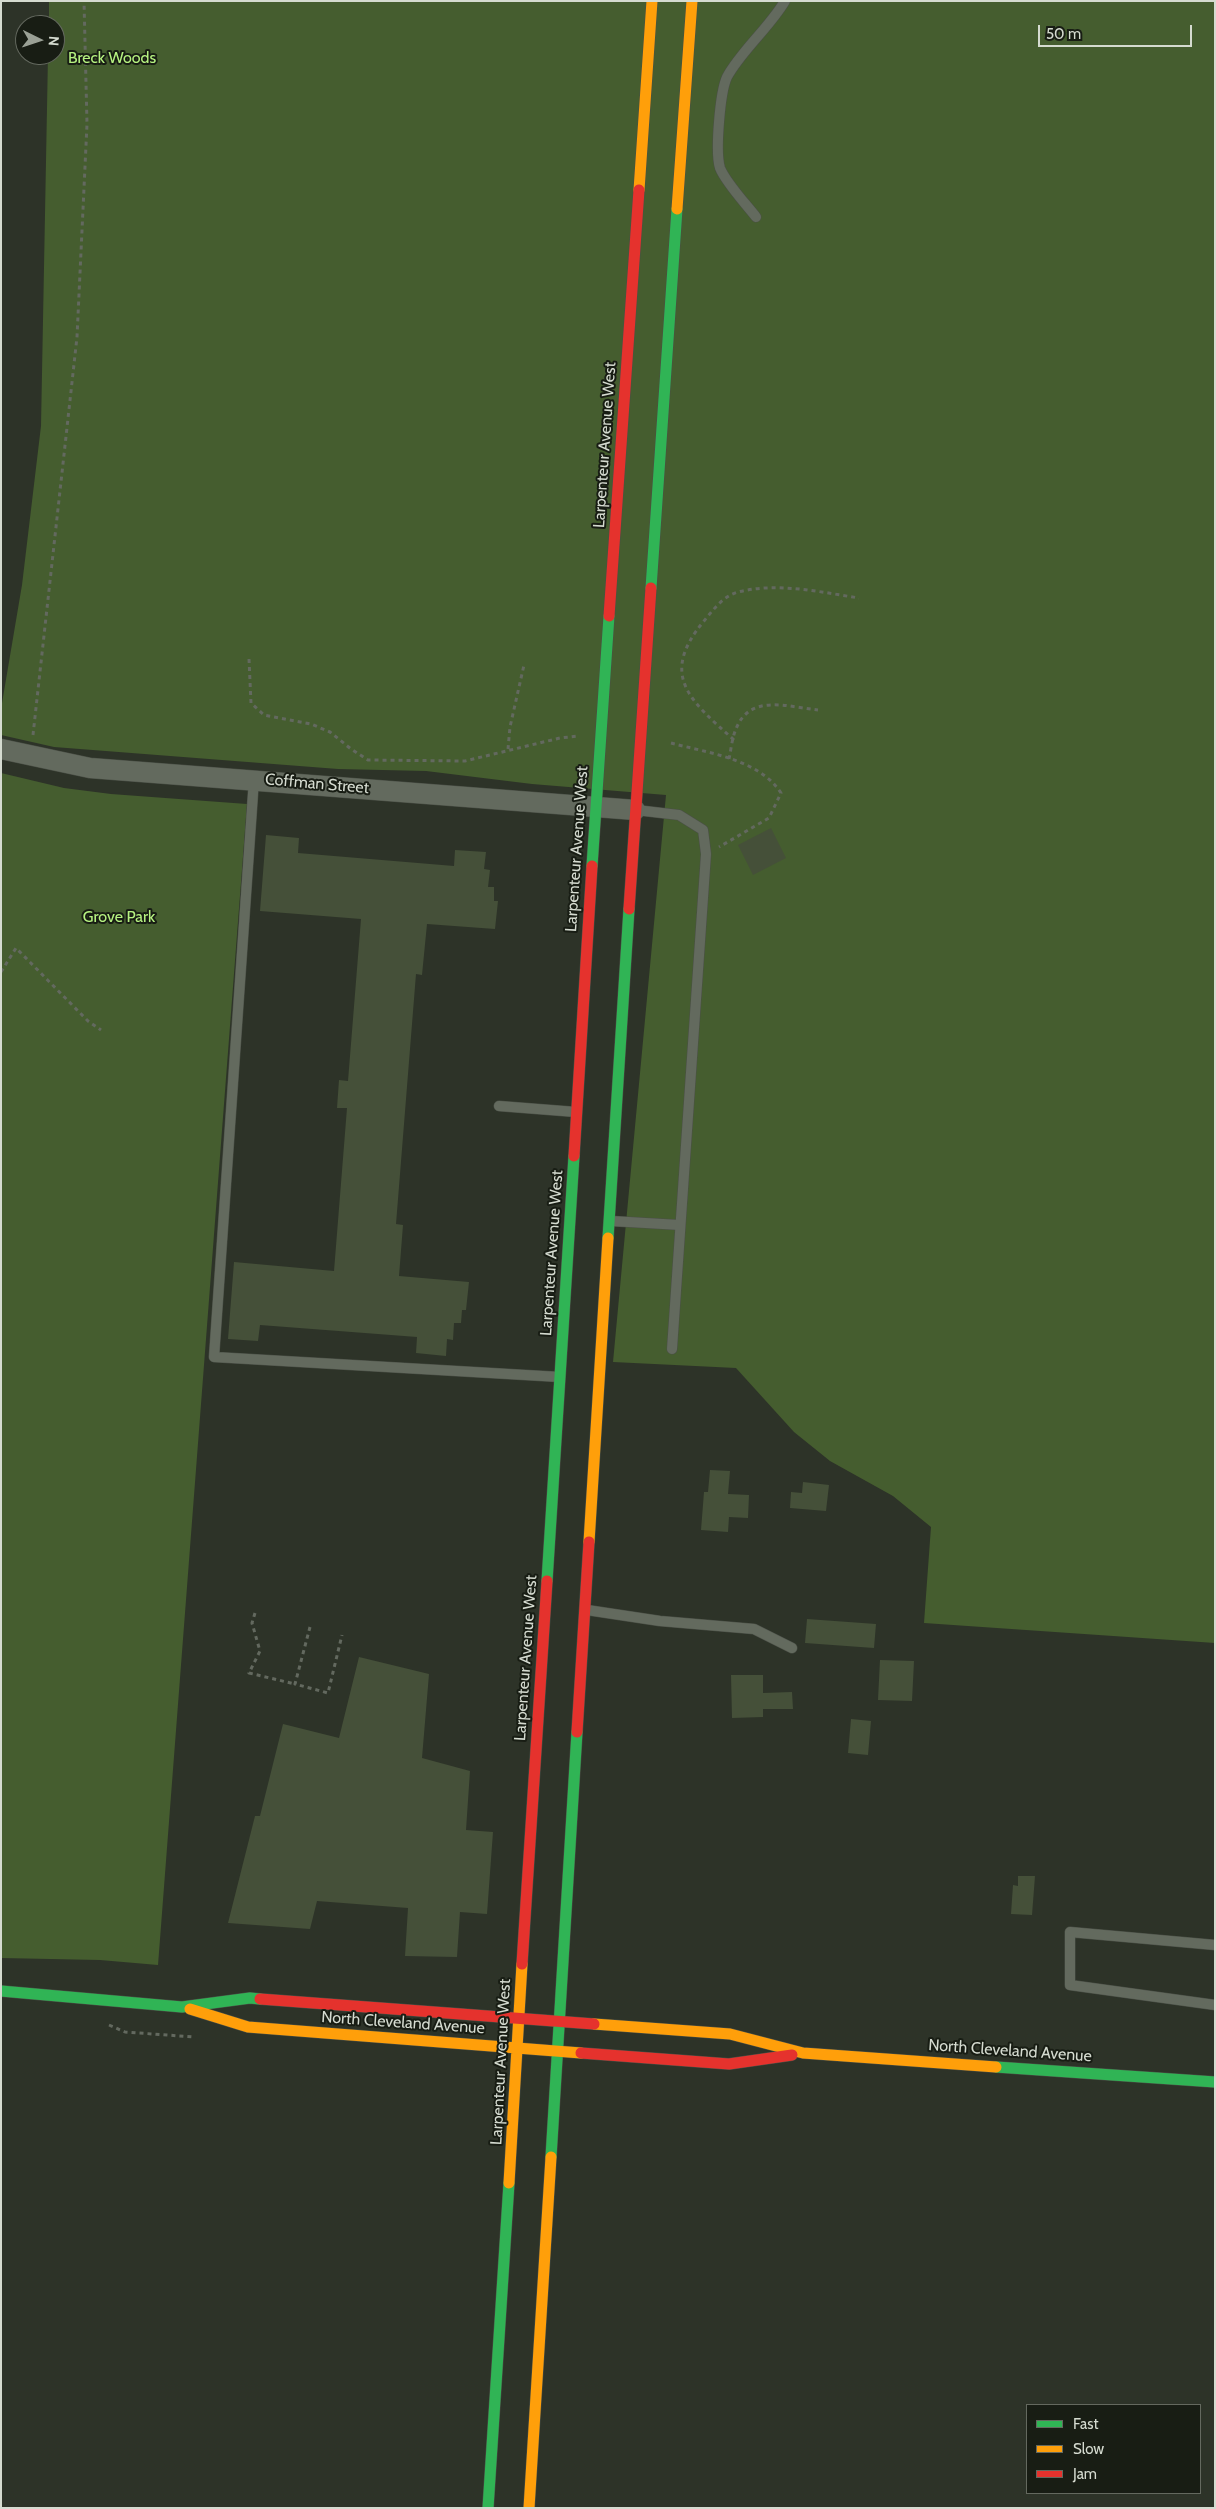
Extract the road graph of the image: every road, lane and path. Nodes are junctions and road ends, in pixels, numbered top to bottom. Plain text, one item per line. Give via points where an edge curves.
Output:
1 (84, 1) edge
2 (652, 1) edge
3 (692, 1) edge
4 (786, 1) edge
5 (756, 217) dead end
6 (859, 598) dead end
7 (249, 659) dead end
8 (524, 665) dead end
9 (818, 710) dead end
10 (582, 735) dead end
11 (734, 740) junction
12 (671, 743) dead end
13 (1, 749) edge
14 (508, 749) junction
15 (31, 757) junction
16 (729, 759) junction
17 (254, 779) junction
18 (596, 808) junction
19 (635, 810) junction
20 (706, 854) junction
21 (1, 972) edge
22 (101, 1030) dead end
23 (500, 1106) dead end
24 (577, 1112) junction
25 (610, 1221) junction
26 (680, 1225) junction
27 (672, 1349) dead end
28 (560, 1377) junction
29 (572, 1580) dead end
30 (588, 1580) junction
31 (586, 1609) junction
32 (256, 1613) dead end
33 (310, 1627) dead end
34 (342, 1635) dead end
35 (792, 1648) dead end
36 (294, 1684) junction
37 (1215, 1945) edge
38 (1, 1991) edge
39 (1215, 2005) edge
40 (182, 2007) junction
41 (520, 2019) junction
42 (561, 2022) junction
43 (518, 2048) junction
44 (558, 2051) junction
45 (803, 2053) junction
46 (1215, 2082) edge
47 (488, 2508) edge
48 (529, 2508) edge

1 - 15 path via 87,124 77,337
2 - 18 main road, Larpenteur Avenue West
3 - 19 main road
4 - 5 lane via 727,77 723,90 718,154 721,169
6 - 11 path via 764,588 736,592 720,602 687,644 681,675 685,688 704,713
7 - 14 path via 251,704 264,715 312,724 330,732 368,760 465,761
8 - 14 path
9 - 11 path via 773,705 755,707 743,717
10 - 14 path
11 - 16 path
12 - 16 path
13 - 15 street, Coffman Street
15 - 17 street, Coffman Street via 90,768
16 - 20 path via 764,774 774,781 781,793 769,818
17 - 18 street, Coffman Street
17 - 28 lane via 214,1357
18 - 19 street, Coffman Street
18 - 24 main road, Larpenteur Avenue West
19 - 20 lane via 679,815 702,830
19 - 25 main road
20 - 26 lane
21 - 22 path via 16,948 88,1021
23 - 24 lane
24 - 28 main road, Larpenteur Avenue West
25 - 26 lane
25 - 30 main road
26 - 27 lane
28 - 41 main road, Larpenteur Avenue West via 551,1580
29 - 30 main road
30 - 31 main road
31 - 35 lane via 660,1621 754,1629
31 - 42 main road
32 - 36 path via 252,1623 260,1651 249,1673
33 - 36 path
34 - 36 path via 328,1693
37 - 39 lane via 1070,1932 1070,1986
38 - 40 main road, North Cleveland Avenue
40 - 41 main road, North Cleveland Avenue via 250,1998
40 - 43 main road, North Cleveland Avenue via 248,2027
41 - 42 main road, North Cleveland Avenue
41 - 43 main road, Larpenteur Avenue West
42 - 44 main road
42 - 45 main road, North Cleveland Avenue via 730,2034
43 - 44 main road, North Cleveland Avenue
43 - 47 main road, Larpenteur Avenue West
44 - 45 main road, North Cleveland Avenue via 729,2064
44 - 48 main road
45 - 46 main road, North Cleveland Avenue

